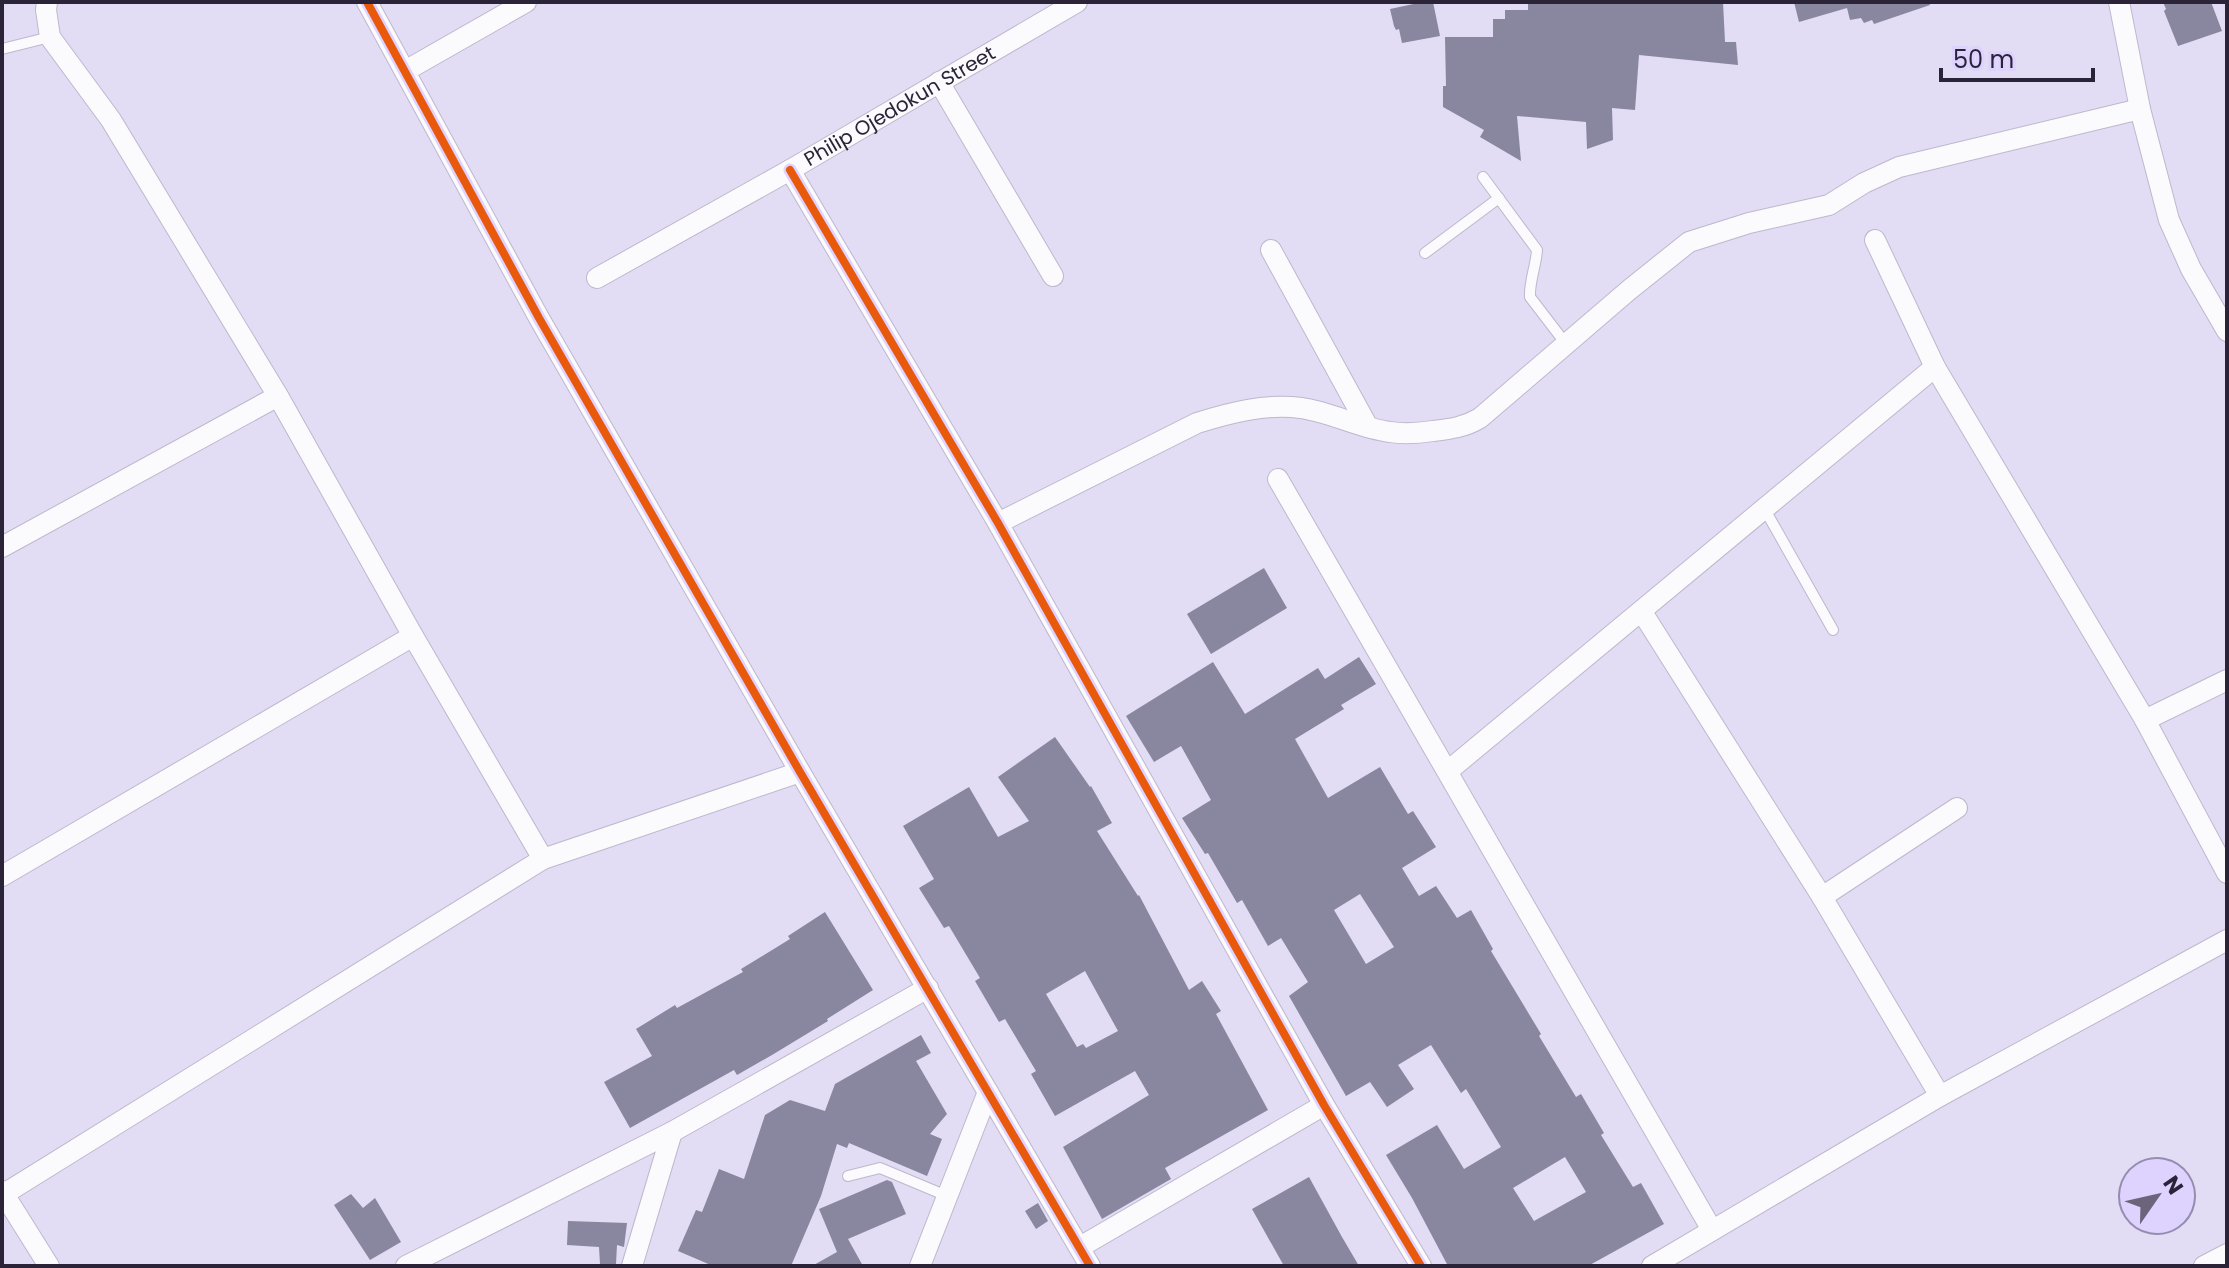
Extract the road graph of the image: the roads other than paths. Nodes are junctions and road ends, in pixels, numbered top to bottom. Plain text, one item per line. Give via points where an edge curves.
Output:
1 (47, 2) edge
2 (367, 2) edge
3 (526, 2) edge
4 (1077, 2) edge
5 (2119, 2) edge
6 (50, 37) junction
7 (2, 49) edge
8 (405, 71) junction
9 (939, 82) junction
10 (2140, 109) junction
11 (790, 170) junction
12 (1483, 177) dead end
13 (1499, 198) junction
14 (1875, 240) dead end
15 (1271, 250) dead end
16 (1425, 253) dead end
17 (1053, 276) dead end
18 (597, 278) dead end
19 (2227, 331) edge
20 (1566, 344) junction
21 (1935, 367) junction
22 (278, 396) junction
23 (1368, 427) junction
24 (1278, 479) dead end
25 (1764, 508) junction
26 (998, 523) junction
27 (2, 547) edge
28 (1642, 612) junction
29 (1833, 630) dead end
30 (413, 636) junction
31 (2227, 680) edge
32 (2145, 720) junction
33 (1448, 771) junction
34 (800, 772) junction
35 (1957, 808) dead end
36 (543, 859) junction
37 (2227, 873) edge
38 (2, 876) edge
39 (1822, 897) junction
40 (2227, 940) edge
41 (928, 988) junction
42 (988, 1092) junction
43 (1940, 1096) junction
44 (1324, 1105) junction
45 (672, 1132) junction
46 (848, 1176) dead end
47 (3, 1193) edge
48 (947, 1196) junction
49 (1712, 1230) junction
50 (1080, 1247) junction
51 (2227, 1254) edge
52 (49, 1266) edge
53 (406, 1266) edge
54 (632, 1266) edge
55 (920, 1266) edge
56 (1090, 1266) edge
57 (1421, 1266) edge
58 (1652, 1266) edge
59 (2204, 1266) edge

1 - 6 street
2 - 8 street
3 - 8 street
4 - 9 street, Philip Ojedokun Street
5 - 10 street
6 - 7 lane
6 - 22 street via 111,120
8 - 34 street via 539,318
9 - 11 street, Philip Ojedokun Street
9 - 17 street
10 - 19 street via 2169,220
10 - 20 street via 1899,167 1829,205 1689,242
11 - 18 street, Philip Ojedokun Street
11 - 26 street
12 - 13 lane
13 - 16 lane
13 - 20 lane via 1537,250 1530,297
14 - 21 street
15 - 23 street
20 - 23 street via 1469,425 1403,433
21 - 25 street
21 - 32 street
22 - 27 street
22 - 30 street
23 - 26 street via 1300,408 1222,415
24 - 33 street
25 - 28 street
25 - 29 lane
26 - 44 street
28 - 33 street
28 - 39 street
30 - 36 street
30 - 38 street
31 - 32 street
32 - 37 street
33 - 49 street
34 - 36 street
34 - 41 street
35 - 39 street
36 - 47 street
39 - 43 street
40 - 43 street
41 - 42 street
41 - 45 street
42 - 48 street
42 - 50 street
43 - 49 street
44 - 50 street
44 - 57 street
45 - 53 street
45 - 54 street
46 - 48 lane via 880,1168
47 - 52 street
48 - 55 street
49 - 58 street
50 - 56 street
51 - 59 street

